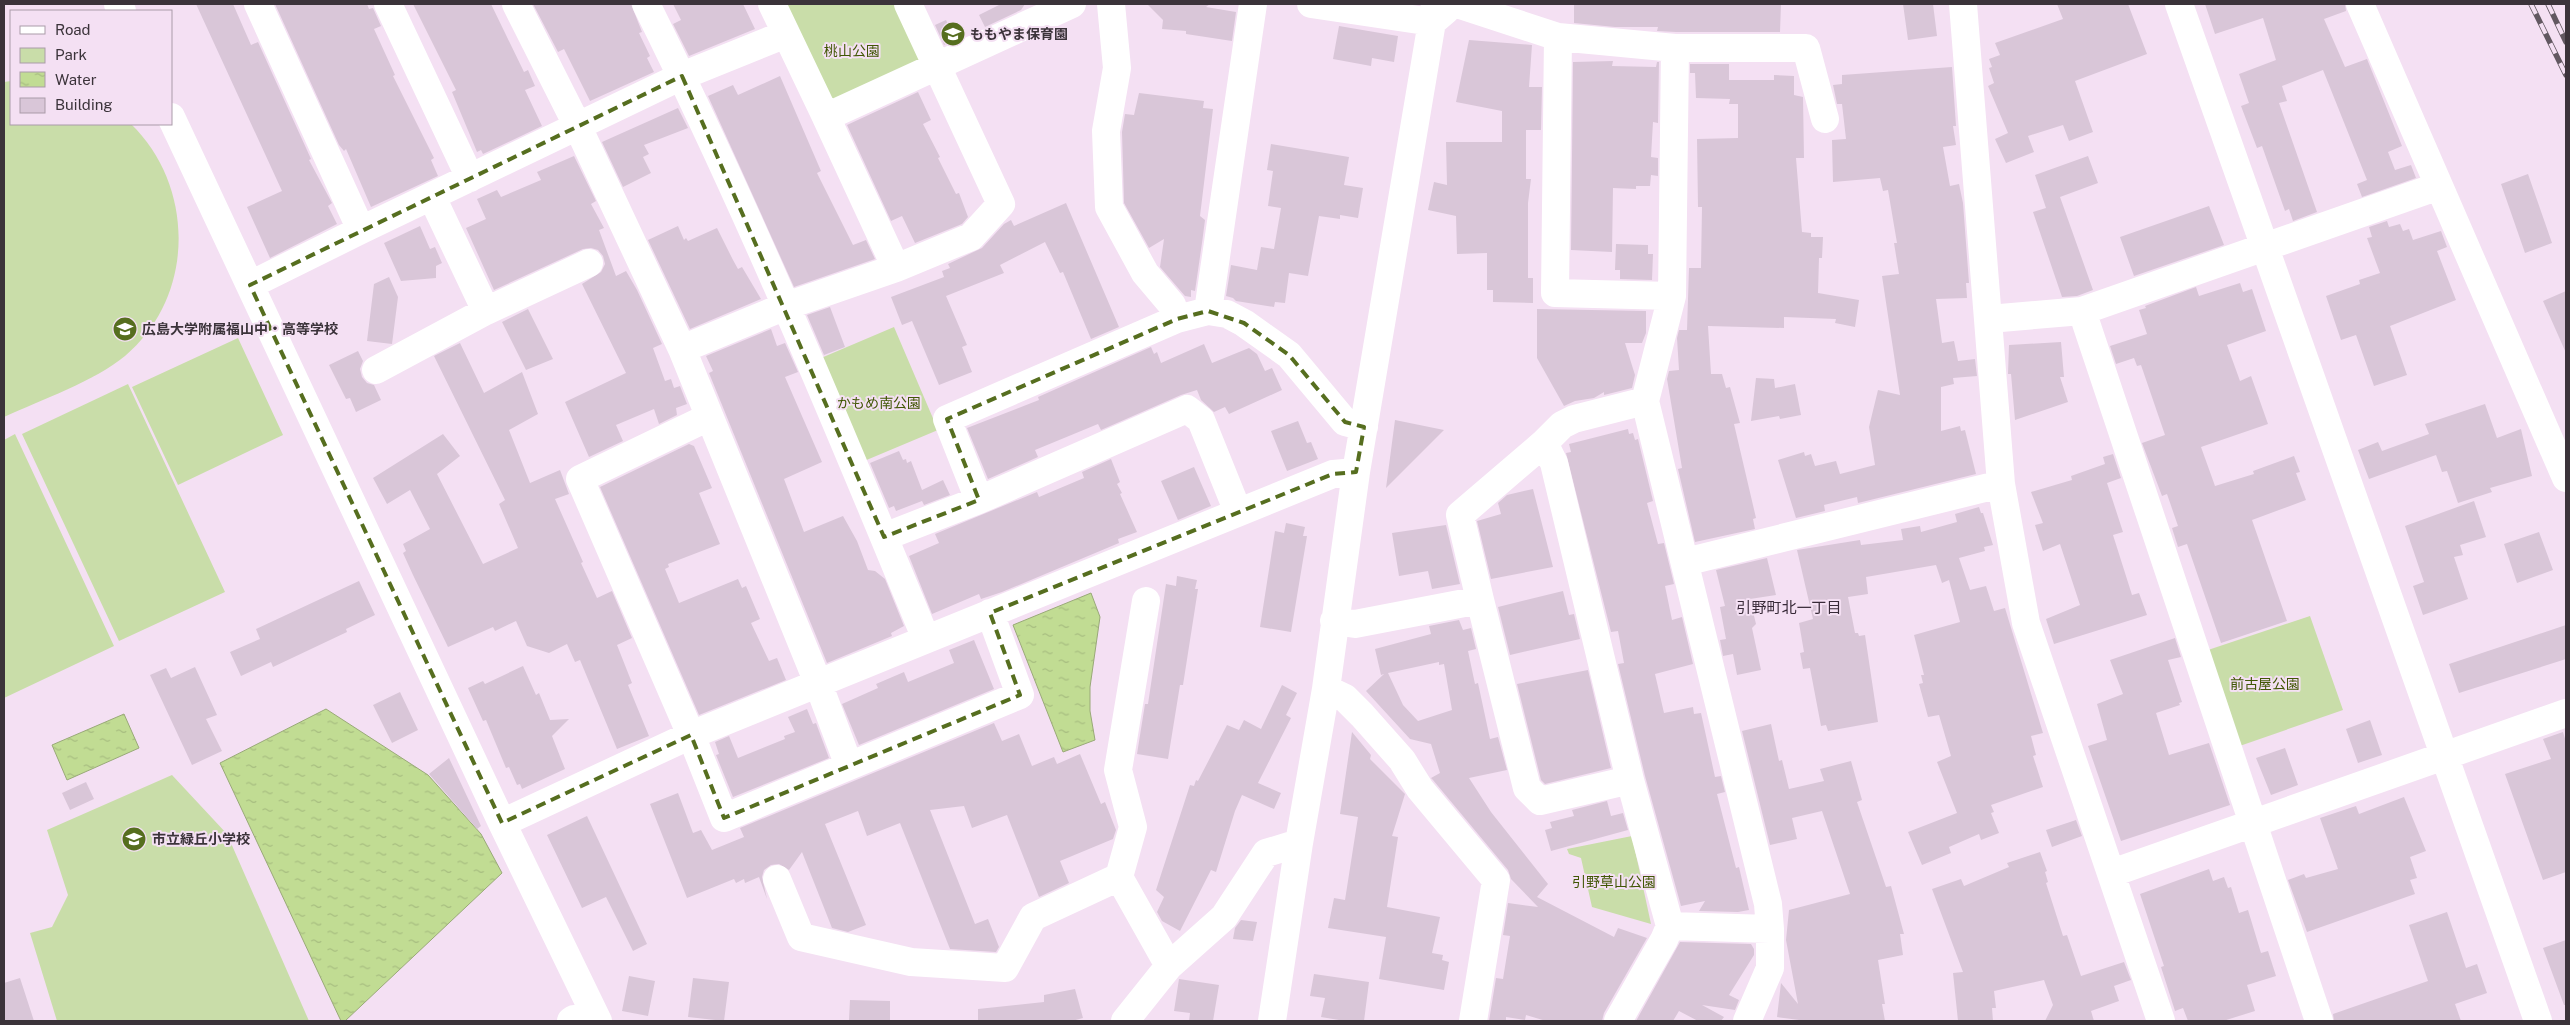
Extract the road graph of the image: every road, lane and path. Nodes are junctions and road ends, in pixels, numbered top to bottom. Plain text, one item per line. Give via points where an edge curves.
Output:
1 (258, 4) edge
2 (388, 4) edge
3 (516, 4) edge
4 (646, 4) edge
5 (772, 4) edge
6 (908, 4) edge
7 (1072, 4) edge
8 (1111, 4) edge
9 (1253, 4) edge
10 (1311, 4) edge
11 (1456, 4) edge
12 (1962, 4) edge
13 (2178, 4) edge
14 (2360, 4) edge
15 (1033, 11) edge
16 (1433, 13) edge
17 (786, 34) junction
18 (1558, 37) junction
19 (1675, 48) junction
20 (938, 67) junction
21 (682, 76) junction
22 (826, 117) junction
23 (172, 119) edge
24 (1825, 119) dead end
25 (578, 128) junction
26 (470, 178) junction
27 (2439, 186) junction
28 (432, 197) junction
29 (361, 230) junction
30 (2264, 249) junction
31 (589, 263) dead end
32 (896, 268) junction
33 (250, 285) junction
34 (1672, 296) junction
35 (786, 306) junction
36 (486, 311) junction
37 (1208, 311) junction
38 (2082, 311) junction
39 (1178, 319) junction
40 (1989, 319) junction
41 (682, 348) junction
42 (376, 370) dead end
43 (1645, 401) junction
44 (709, 416) junction
45 (1364, 427) junction
46 (1544, 443) junction
47 (1356, 472) junction
48 (2566, 478) edge
49 (2001, 484) junction
50 (979, 500) junction
51 (1238, 512) junction
52 (884, 537) junction
53 (1685, 562) junction
54 (1480, 600) junction
55 (1146, 601) dead end
56 (990, 613) junction
57 (1334, 621) junction
58 (926, 639) junction
59 (818, 683) junction
60 (1326, 689) junction
61 (2566, 713) edge
62 (692, 735) junction
63 (2444, 755) junction
64 (849, 766) junction
65 (1630, 780) junction
66 (502, 823) junction
67 (2253, 823) junction
68 (1299, 843) junction
69 (2112, 873) junction
70 (1119, 878) junction
71 (777, 879) dead end
72 (1670, 926) junction
73 (1770, 929) junction
74 (1169, 966) junction
75 (571, 1021) edge
76 (590, 1021) edge
77 (598, 1021) edge
78 (1125, 1021) edge
79 (1272, 1021) edge
80 (1473, 1021) edge
81 (1618, 1021) edge
82 (1747, 1021) edge
83 (2161, 1021) edge
84 (2319, 1021) edge
85 (2538, 1021) edge

1 - 29 street
2 - 26 street
3 - 25 street
4 - 21 street
5 - 17 street
6 - 20 street
7 - 15 street
8 - 39 street via 1117,68 1106,131 1110,207 1145,273 1172,305
9 - 37 street
10 - 16 street
11 - 16 street
11 - 18 street
12 - 40 street
13 - 30 street
14 - 27 street
15 - 20 street
16 - 45 street
17 - 21 street
17 - 22 street
18 - 19 street
18 - 34 street via 1555,292
19 - 24 street via 1806,48
19 - 34 street
20 - 22 street
20 - 32 street via 1001,204 971,237
21 - 25 street
21 - 35 street
22 - 32 street
23 - 33 street
25 - 26 street
25 - 41 street
26 - 28 street
27 - 30 street
27 - 48 street
28 - 29 street
28 - 36 street
29 - 33 street
30 - 38 street
30 - 63 street
31 - 36 street
32 - 35 street
33 - 66 street
34 - 43 street
35 - 41 street
35 - 52 street
36 - 42 street
37 - 39 street
37 - 45 street via 1226,314 1244,323 1289,355 1345,422
38 - 40 street
38 - 67 street
39 - 50 street via 947,420
40 - 49 street
41 - 44 street
43 - 46 street via 1574,419 1562,425
43 - 53 street
44 - 59 street
44 - 62 street via 580,479
45 - 47 street
46 - 54 street via 1460,515
46 - 65 street via 1554,463
47 - 51 street via 1333,474
47 - 57 street
49 - 53 street
49 - 69 street via 2026,623
50 - 51 street via 1186,409 1201,420
50 - 52 street
51 - 56 street
52 - 58 street
53 - 73 street via 1768,904
54 - 57 street via 1354,624
54 - 65 street via 1527,788 1540,801
55 - 70 street via 1118,770 1133,827
56 - 58 street
56 - 64 street via 1020,695
57 - 60 street
58 - 59 street
59 - 62 street
59 - 64 street
60 - 68 street
60 - 80 street via 1344,698 1362,715 1402,760 1420,789 1496,880
61 - 63 street
62 - 64 street via 724,818
62 - 66 street
63 - 67 street
63 - 85 street
65 - 72 street
66 - 77 street
67 - 69 street
67 - 84 street
68 - 74 street via 1266,853 1224,917
68 - 79 street
69 - 83 street
70 - 71 street via 1032,917 1005,968 911,962 801,937
70 - 74 street
72 - 73 street
72 - 81 street
73 - 82 street via 1770,968
74 - 78 street
75 - 76 street

